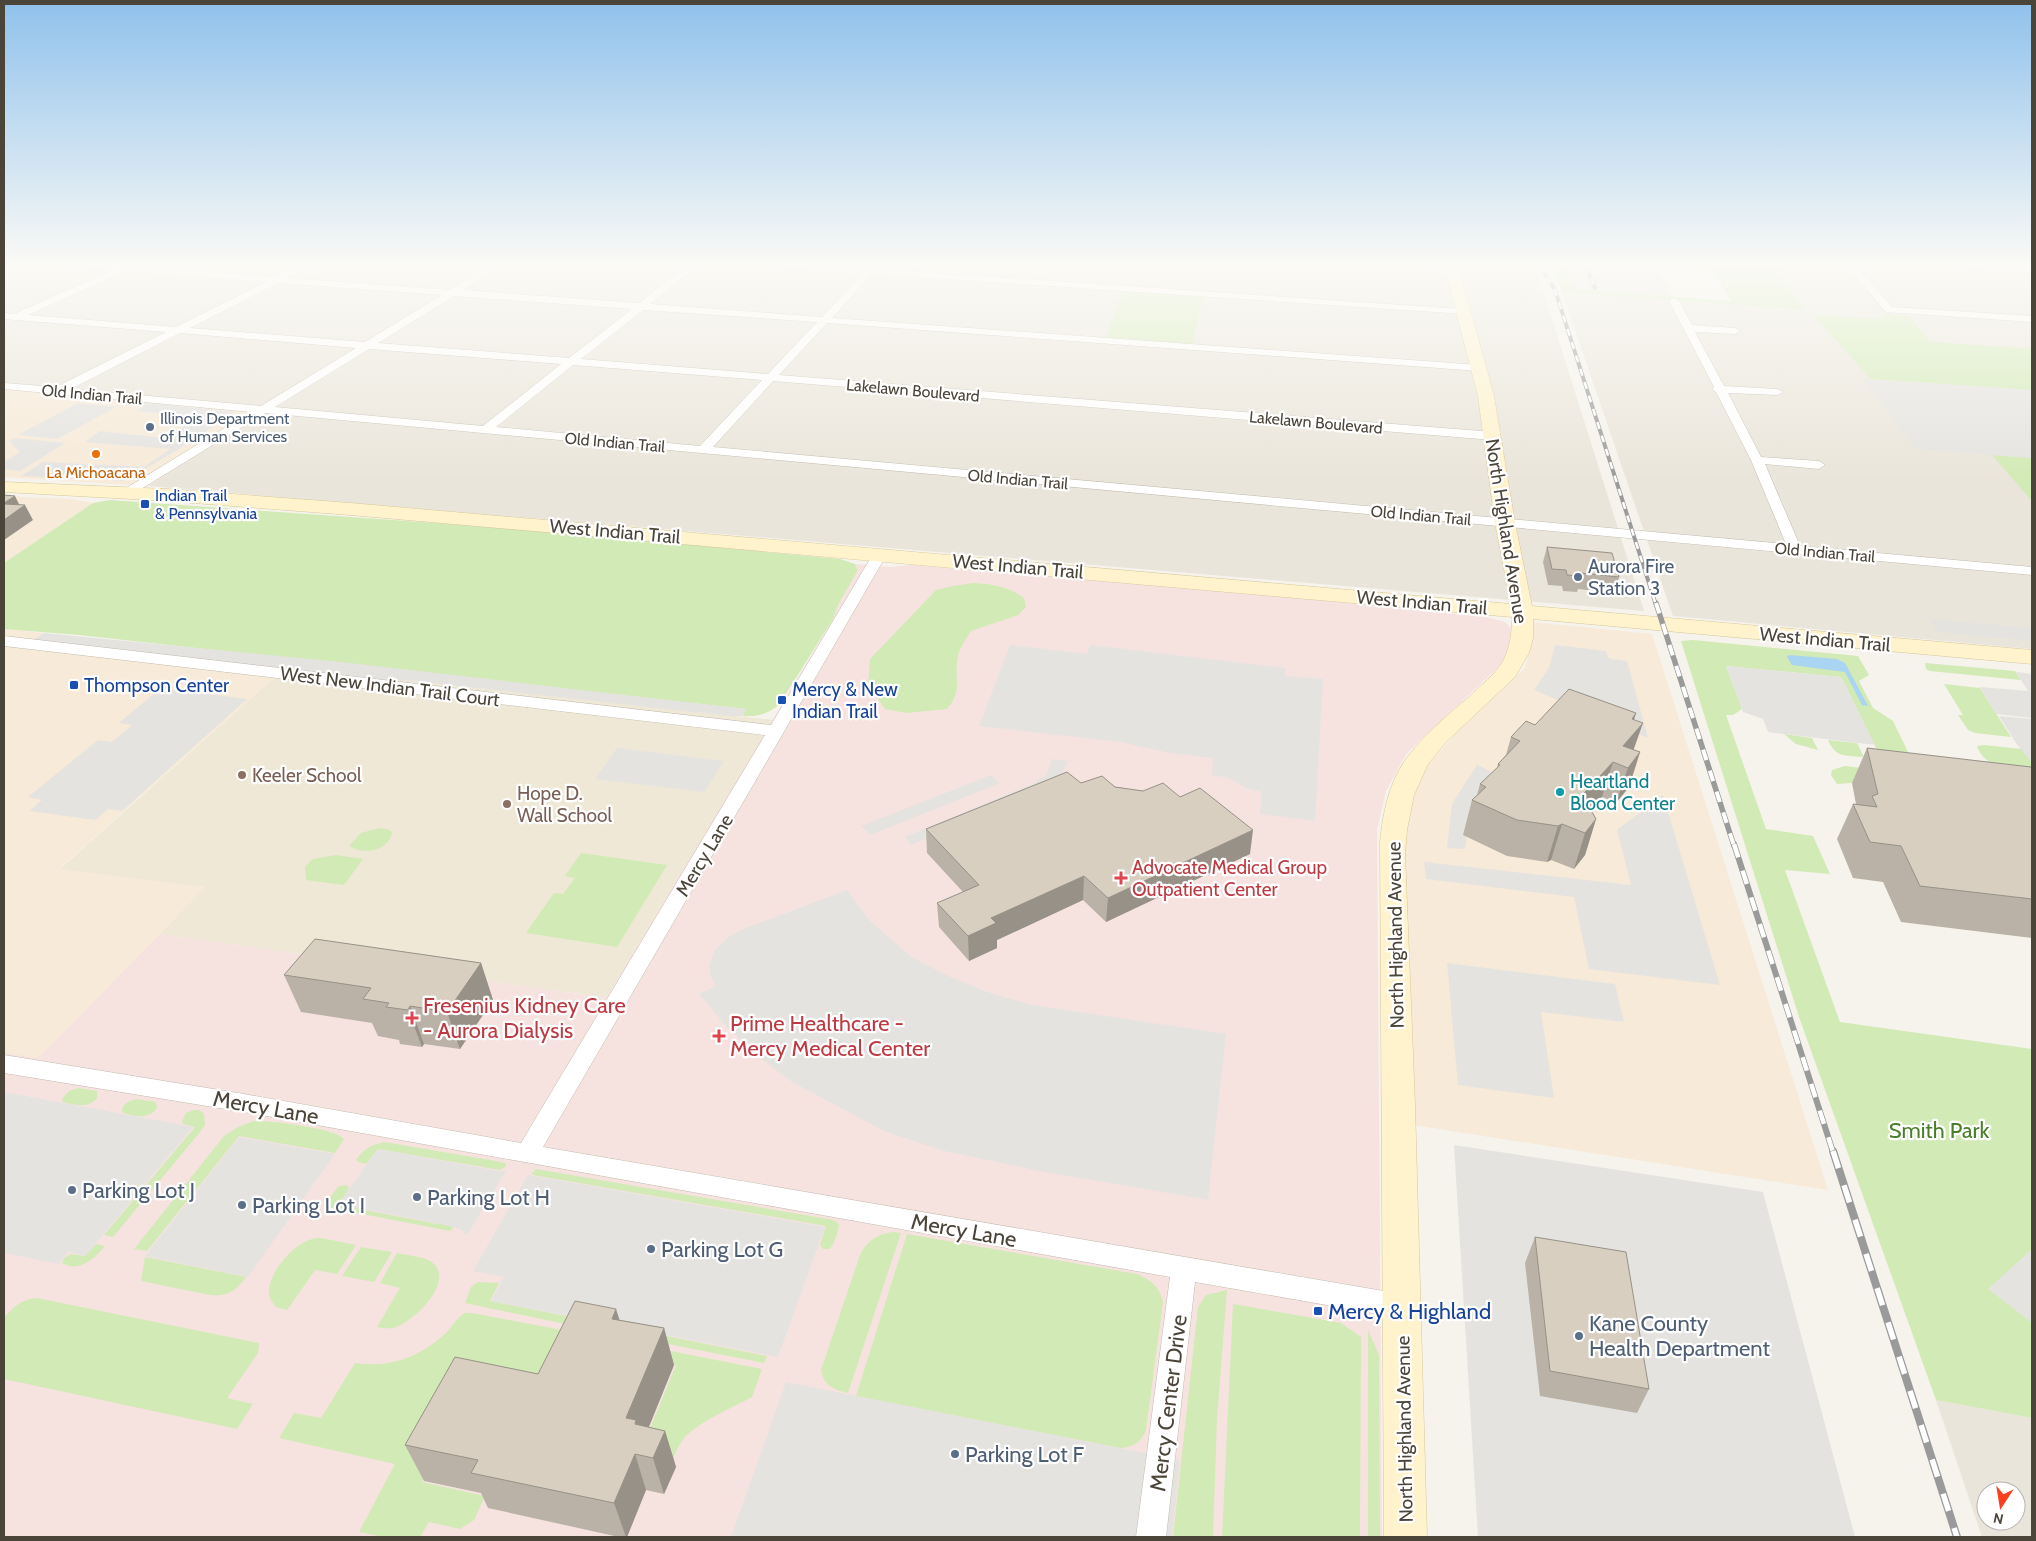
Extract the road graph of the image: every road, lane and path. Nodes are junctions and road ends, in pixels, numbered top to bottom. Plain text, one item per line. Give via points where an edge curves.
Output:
1 (163, 337) edge
2 (258, 337) edge
3 (380, 337) edge
4 (602, 337) edge
5 (809, 337) edge
6 (1055, 337) edge
7 (1469, 337) edge
8 (1692, 337) edge
9 (366, 346) junction
10 (571, 362) junction
11 (1479, 368) junction
12 (771, 378) junction
13 (4, 386) edge
14 (1718, 388) junction
15 (58, 391) junction
16 (1777, 392) dead end
17 (261, 410) junction
18 (485, 430) junction
19 (1492, 436) junction
20 (703, 450) junction
21 (1757, 460) junction
22 (1819, 465) dead end
23 (4, 486) edge
24 (128, 493) junction
25 (1505, 523) junction
26 (1795, 549) junction
27 (880, 554) junction
28 (2032, 570) edge
29 (1522, 612) junction
30 (4, 641) edge
31 (2032, 658) edge
32 (777, 731) junction
33 (4, 1064) edge
34 (527, 1154) junction
35 (1184, 1269) junction
36 (1401, 1306) junction
37 (1151, 1537) edge
38 (1406, 1537) edge

1 - 15 street
2 - 9 street, Lakelawn Boulevard
3 - 9 street
4 - 10 street
5 - 12 street
6 - 11 street
7 - 11 main road, North Highland Avenue
8 - 14 street
9 - 10 street, Lakelawn Boulevard
9 - 17 street
10 - 12 street, Lakelawn Boulevard
10 - 18 street
11 - 19 main road, North Highland Avenue
12 - 19 street, Lakelawn Boulevard
12 - 20 street
13 - 15 street, Old Indian Trail
14 - 16 street
14 - 21 street
15 - 17 street, Old Indian Trail
17 - 18 street, Old Indian Trail
17 - 24 street
18 - 20 street, Old Indian Trail
19 - 25 main road, North Highland Avenue
20 - 25 street, Old Indian Trail
21 - 22 street
21 - 26 street
23 - 24 main road, West Indian Trail
24 - 27 main road, West Indian Trail
25 - 26 street, Old Indian Trail
25 - 29 main road, North Highland Avenue
26 - 28 street, Old Indian Trail
27 - 29 main road, West Indian Trail
27 - 32 street, Mercy Lane
29 - 31 main road, West Indian Trail
29 - 36 main road, North Highland Avenue via 1522,640 1512,666 1500,681 1437,738 1416,763 1401,796 1396,818 1392,853
30 - 32 street, West New Indian Trail Court
32 - 34 street, Mercy Lane
33 - 34 street, Mercy Lane
34 - 35 street, Mercy Lane
35 - 36 street, Mercy Lane
35 - 37 street, Mercy Center Drive
36 - 38 main road, North Highland Avenue

